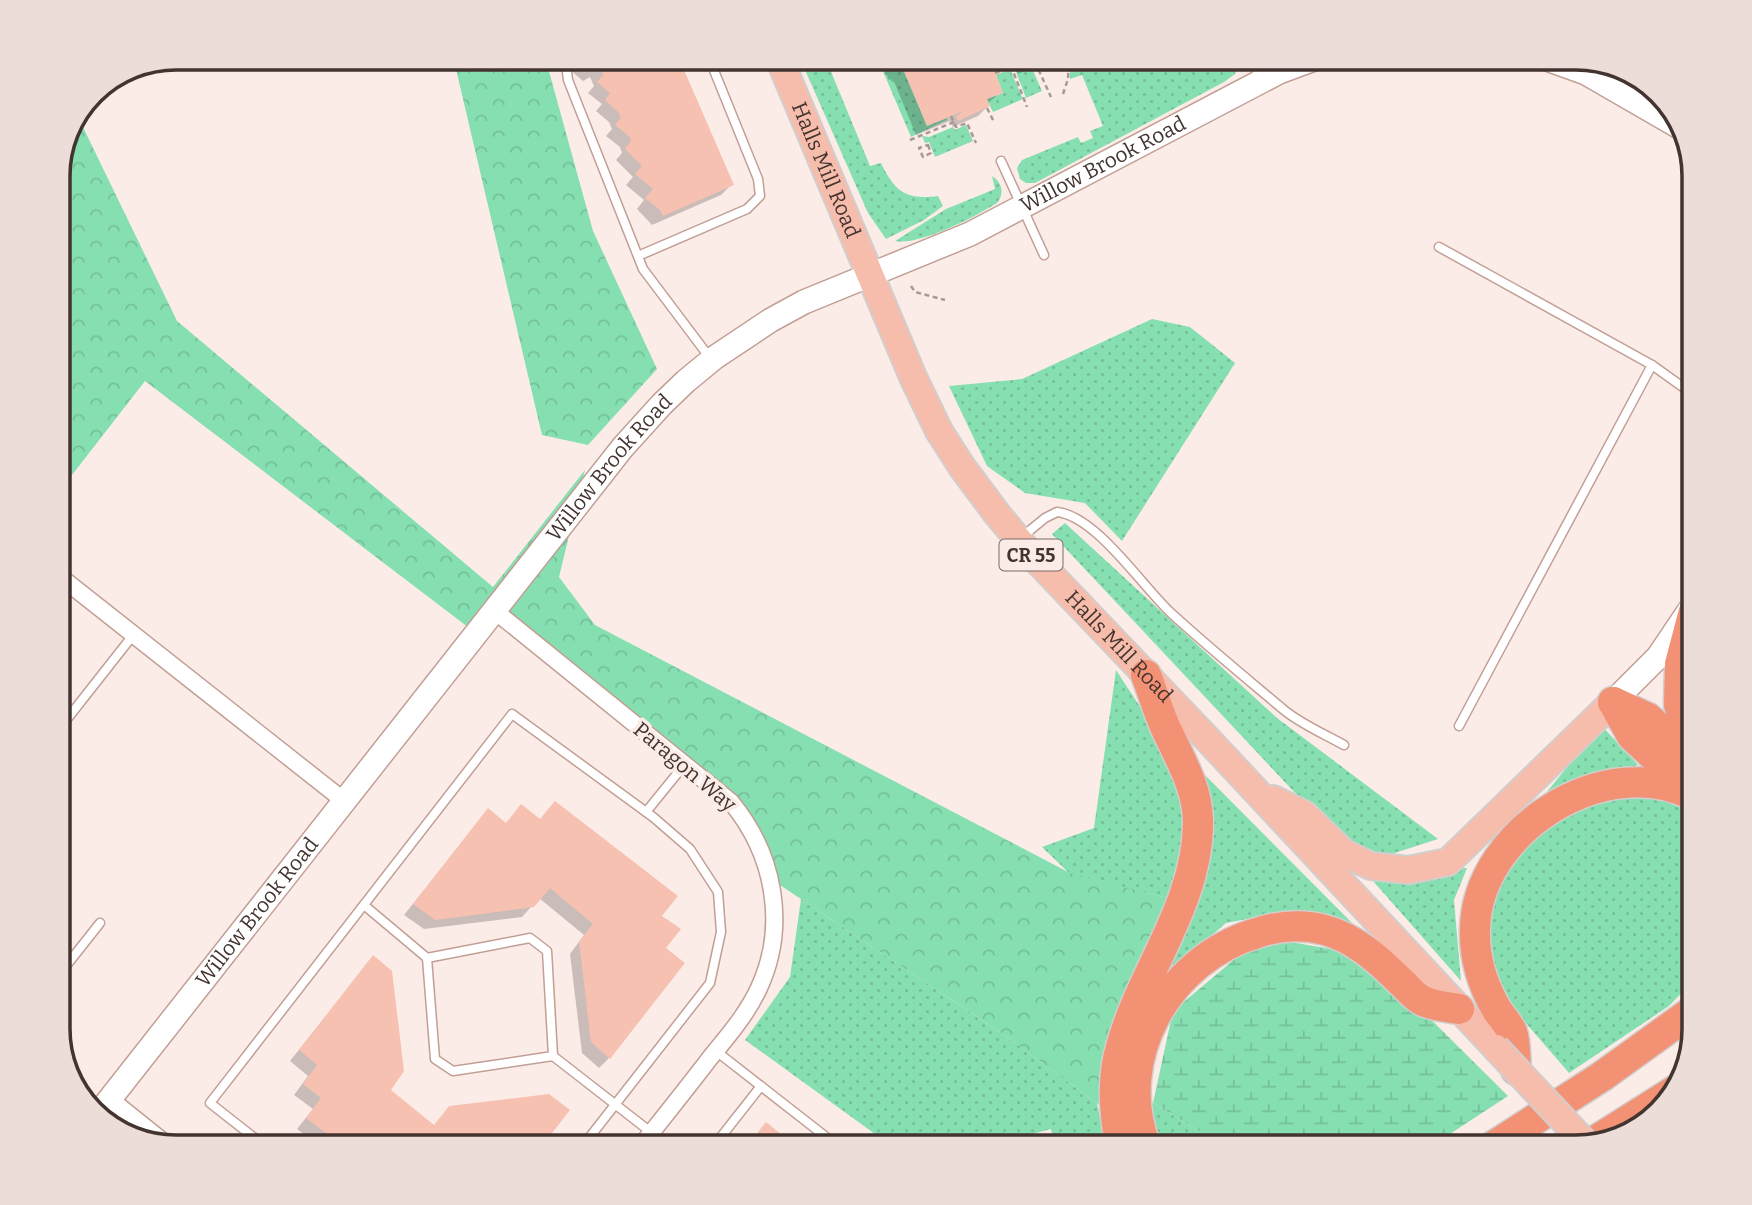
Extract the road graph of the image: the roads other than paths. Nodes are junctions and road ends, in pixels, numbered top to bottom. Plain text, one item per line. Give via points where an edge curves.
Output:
1 (567, 70) edge
2 (714, 70) edge
3 (784, 70) edge
4 (1256, 70) edge
5 (1578, 70) edge
6 (1665, 119) edge
7 (1001, 161) dead end
8 (1021, 207) junction
9 (1438, 247) dead end
10 (1044, 255) dead end
11 (638, 256) junction
12 (871, 275) junction
13 (712, 360) junction
14 (1652, 365) junction
15 (1682, 386) edge
16 (1018, 540) junction
17 (70, 584) edge
18 (495, 611) junction
19 (1682, 622) edge
20 (134, 634) junction
21 (1682, 656) edge
22 (1146, 675) junction
23 (1613, 702) junction
24 (1682, 712) edge
25 (70, 715) edge
26 (1459, 726) dead end
27 (1344, 745) dead end
28 (1682, 748) edge
29 (685, 764) junction
30 (1682, 783) edge
31 (1256, 790) junction
32 (1682, 790) edge
33 (343, 800) junction
34 (646, 812) junction
35 (364, 905) junction
36 (100, 923) dead end
37 (427, 958) junction
38 (70, 961) edge
39 (1682, 1006) edge
40 (1459, 1009) junction
41 (1682, 1019) edge
42 (1504, 1040) junction
43 (716, 1051) junction
44 (553, 1056) junction
45 (1517, 1070) joint
46 (1601, 1077) junction
47 (761, 1086) junction
48 (616, 1105) junction
49 (104, 1106) edge
50 (1647, 1108) edge
51 (1618, 1126) edge
52 (139, 1128) edge
53 (652, 1133) joint
54 (251, 1135) edge
55 (592, 1135) edge
56 (722, 1135) edge
57 (824, 1135) edge
58 (1119, 1135) edge
59 (1142, 1135) edge
60 (1511, 1135) edge
61 (1580, 1135) edge

1 - 11 lane
2 - 11 lane via 758,179 760,196 747,209
3 - 12 main road, Halls Mill Road / CR 55
4 - 8 street, Willow Brook Road
5 - 6 street
7 - 8 lane
8 - 10 lane
8 - 12 street, Willow Brook Road
9 - 14 lane
11 - 13 lane
12 - 13 street, Willow Brook Road via 804,302
12 - 16 main road, Halls Mill Road / CR 55 via 939,431
13 - 18 street, Willow Brook Road via 637,430
14 - 15 lane
14 - 26 lane
16 - 22 main road, Halls Mill Road / CR 55
16 - 27 lane via 1057,512 1072,515 1111,548 1169,611 1287,713
17 - 20 street
18 - 29 street, Paragon Way
18 - 33 street, Willow Brook Road
19 - 23 street via 1658,657
20 - 25 lane
20 - 33 street
21 - 24 highway
22 - 31 main road, Halls Mill Road / CR 55
22 - 58 highway via 1186,768 1195,798 1197,836 1187,887 1120,1047 1114,1091
23 - 28 highway via 1648,718
23 - 30 highway via 1632,736
23 - 31 main road via 1448,862 1409,870 1371,866 1344,853 1306,815
29 - 34 lane
29 - 43 street, Paragon Way via 744,818 761,850 773,892 774,933 767,969 748,1008
31 - 40 main road, Halls Mill Road / CR 55
32 - 42 highway via 1639,781 1599,788 1543,814 1497,860 1480,894 1475,944
33 - 49 street, Willow Brook Road
34 - 35 lane via 512,714
34 - 48 lane via 690,849 718,892 721,932 710,983
35 - 37 lane
35 - 54 lane via 210,1103
36 - 38 lane
37 - 44 lane via 435,1059 440,1064 453,1071
37 - 44 lane via 530,938 547,951
39 - 46 highway
40 - 42 main road, Halls Mill Road
40 - 59 highway via 1422,1001 1360,947 1324,930 1288,927 1243,937 1187,973 1169,992 1147,1030 1135,1093
41 - 46 highway
42 - 45 highway
43 - 47 lane
43 - 53 street, Paragon Way
44 - 48 lane
45 - 61 main road, bridge
46 - 60 highway
47 - 56 lane
47 - 57 lane
48 - 53 lane
48 - 55 lane
49 - 52 street
50 - 51 highway

